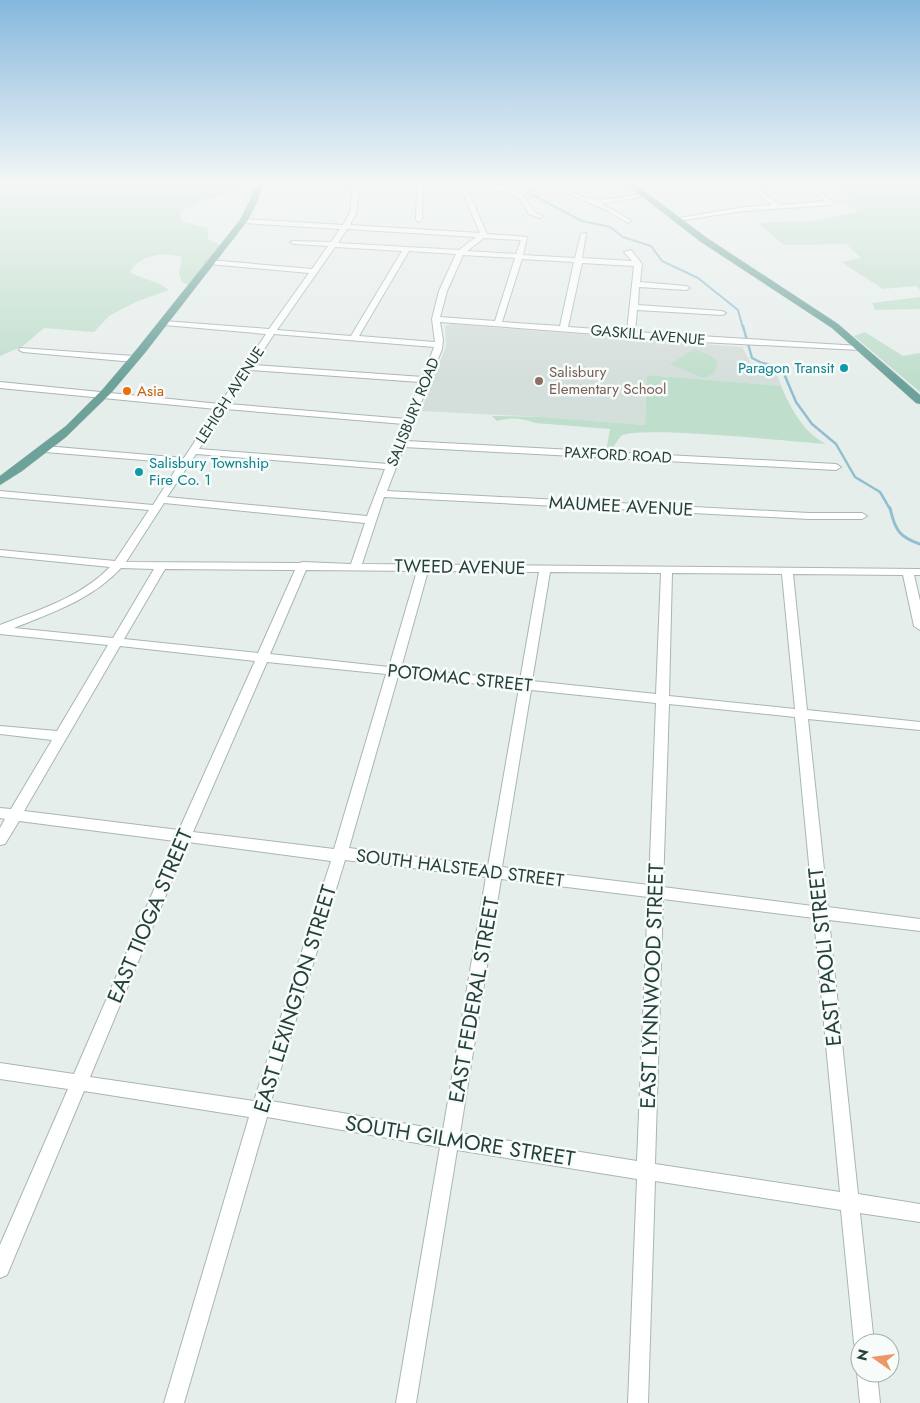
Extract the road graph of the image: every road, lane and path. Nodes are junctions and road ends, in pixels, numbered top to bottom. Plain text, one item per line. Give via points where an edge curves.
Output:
1 (220, 249) edge
2 (329, 249) edge
3 (398, 249) edge
4 (465, 249) edge
5 (521, 249) edge
6 (580, 249) edge
7 (719, 249) edge
8 (406, 250) junction
9 (628, 252) dead end
10 (460, 253) junction
11 (519, 257) junction
12 (578, 260) junction
13 (209, 262) junction
14 (638, 264) junction
15 (314, 271) junction
16 (636, 284) junction
17 (686, 288) dead end
18 (633, 307) junction
19 (722, 313) dead end
20 (436, 319) junction
21 (164, 323) junction
22 (498, 323) junction
23 (564, 328) junction
24 (271, 332) junction
25 (631, 332) junction
26 (354, 338) junction
27 (438, 345) junction
28 (860, 348) junction
29 (23, 350) dead end
30 (134, 359) junction
31 (248, 367) junction
32 (426, 380) junction
33 (0, 386) edge
34 (101, 397) junction
35 (920, 400) edge
36 (222, 407) junction
37 (409, 422) junction
38 (400, 444) junction
39 (45, 449) junction
40 (194, 451) junction
41 (187, 461) junction
42 (391, 467) junction
43 (836, 467) dead end
44 (0, 481) edge
45 (0, 494) edge
46 (381, 494) junction
47 (159, 504) junction
48 (862, 516) dead end
49 (371, 520) junction
50 (0, 553) edge
51 (162, 564) junction
52 (118, 565) junction
53 (303, 565) junction
54 (356, 566) junction
55 (424, 567) junction
56 (546, 568) junction
57 (667, 569) junction
58 (787, 570) junction
59 (908, 572) junction
60 (920, 572) edge
61 (920, 626) edge
62 (0, 629) edge
63 (117, 642) junction
64 (263, 657) junction
65 (393, 671) junction
66 (526, 684) junction
67 (662, 699) junction
68 (801, 714) junction
69 (920, 726) edge
70 (0, 730) edge
71 (62, 736) junction
72 (0, 813) edge
73 (15, 815) junction
74 (184, 836) junction
75 (0, 840) edge
76 (340, 854) junction
77 (496, 872) junction
78 (655, 892) junction
79 (821, 912) junction
80 (920, 925) edge
81 (0, 1071) edge
82 (80, 1083) junction
83 (260, 1110) junction
84 (449, 1140) junction
85 (645, 1171) junction
86 (850, 1203) junction
87 (920, 1213) edge
88 (0, 1268) edge
89 (863, 1333) edge
90 (868, 1383) edge
91 (174, 1403) edge
92 (406, 1403) edge
93 (638, 1403) edge
94 (870, 1403) edge

1 - 13 main road
2 - 15 street, LEHIGH AVENUE
3 - 8 street
4 - 10 street, SALISBURY ROAD
5 - 11 street
6 - 12 street
7 - 28 main road via 818,314
8 - 10 street
8 - 26 street
9 - 14 street
10 - 11 street
10 - 20 street, SALISBURY ROAD via 443,292
11 - 12 street
11 - 22 street
12 - 14 street
12 - 23 street
13 - 15 street
13 - 21 main road
14 - 16 street
15 - 24 street, LEHIGH AVENUE
16 - 17 street
16 - 18 street
18 - 19 street
18 - 25 street
20 - 22 street, GASKILL AVENUE
20 - 27 street, SALISBURY ROAD
21 - 24 street
21 - 30 main road
22 - 23 street, GASKILL AVENUE
23 - 25 street, GASKILL AVENUE
24 - 26 street
24 - 31 street, LEHIGH AVENUE
25 - 28 street, GASKILL AVENUE via 747,344
26 - 27 street
27 - 32 street, SALISBURY ROAD
28 - 35 main road
29 - 30 street
30 - 34 main road
31 - 32 street
31 - 36 street, LEHIGH AVENUE
32 - 37 street, SALISBURY ROAD
33 - 34 street
34 - 36 street
34 - 39 main road
36 - 37 street
36 - 40 street, LEHIGH AVENUE
37 - 38 street, SALISBURY ROAD
38 - 42 street, SALISBURY ROAD
38 - 43 street, PAXFORD ROAD
39 - 41 street
39 - 44 main road
40 - 41 street, LEHIGH AVENUE
40 - 42 street
41 - 47 street, LEHIGH AVENUE
42 - 46 street, SALISBURY ROAD
45 - 47 street
46 - 48 street, MAUMEE AVENUE
46 - 49 street, SALISBURY ROAD
47 - 49 street
47 - 52 street, LEHIGH AVENUE
49 - 54 street, SALISBURY ROAD
50 - 52 street, TWEED AVENUE
51 - 52 street, TWEED AVENUE
51 - 53 street, TWEED AVENUE
51 - 63 street
52 - 62 street, LEHIGH AVENUE via 104,581 85,593
53 - 54 street, TWEED AVENUE
53 - 64 street, EAST TIOGA STREET
54 - 55 street, TWEED AVENUE
55 - 56 street, TWEED AVENUE
55 - 65 street, EAST LEXINGTON STREET
56 - 57 street, TWEED AVENUE
56 - 66 street, EAST FEDERAL STREET
57 - 58 street, TWEED AVENUE
57 - 67 street, EAST LYNNWOOD STREET
58 - 59 street, TWEED AVENUE
58 - 68 street, EAST PAOLI STREET
59 - 60 street, TWEED AVENUE
59 - 61 street
62 - 63 street, POTOMAC STREET
63 - 64 street, POTOMAC STREET
63 - 71 street
64 - 65 street, POTOMAC STREET
64 - 74 street, EAST TIOGA STREET
65 - 66 street, POTOMAC STREET
65 - 76 street, EAST LEXINGTON STREET
66 - 67 street, POTOMAC STREET
66 - 77 street, EAST FEDERAL STREET
67 - 68 street, POTOMAC STREET
67 - 78 street, EAST LYNNWOOD STREET
68 - 69 street, POTOMAC STREET
68 - 79 street, EAST PAOLI STREET
70 - 71 street
71 - 73 street
72 - 73 street, SOUTH HALSTEAD STREET
73 - 74 street, SOUTH HALSTEAD STREET
73 - 75 street
74 - 76 street, SOUTH HALSTEAD STREET
74 - 82 street, EAST TIOGA STREET
76 - 77 street, SOUTH HALSTEAD STREET
76 - 83 street, EAST LEXINGTON STREET
77 - 78 street, SOUTH HALSTEAD STREET
77 - 84 street, EAST FEDERAL STREET
78 - 79 street, SOUTH HALSTEAD STREET
78 - 85 street, EAST LYNNWOOD STREET
79 - 80 street, SOUTH HALSTEAD STREET
79 - 86 street, EAST PAOLI STREET
81 - 82 street, SOUTH GILMORE STREET
82 - 83 street, SOUTH GILMORE STREET
82 - 88 street, EAST TIOGA STREET
83 - 84 street, SOUTH GILMORE STREET
83 - 91 street, EAST LEXINGTON STREET
84 - 85 street, SOUTH GILMORE STREET
84 - 92 street, EAST FEDERAL STREET
85 - 86 street, SOUTH GILMORE STREET
85 - 93 street, EAST LYNNWOOD STREET
86 - 87 street, SOUTH GILMORE STREET
86 - 89 street, EAST PAOLI STREET
90 - 94 street

